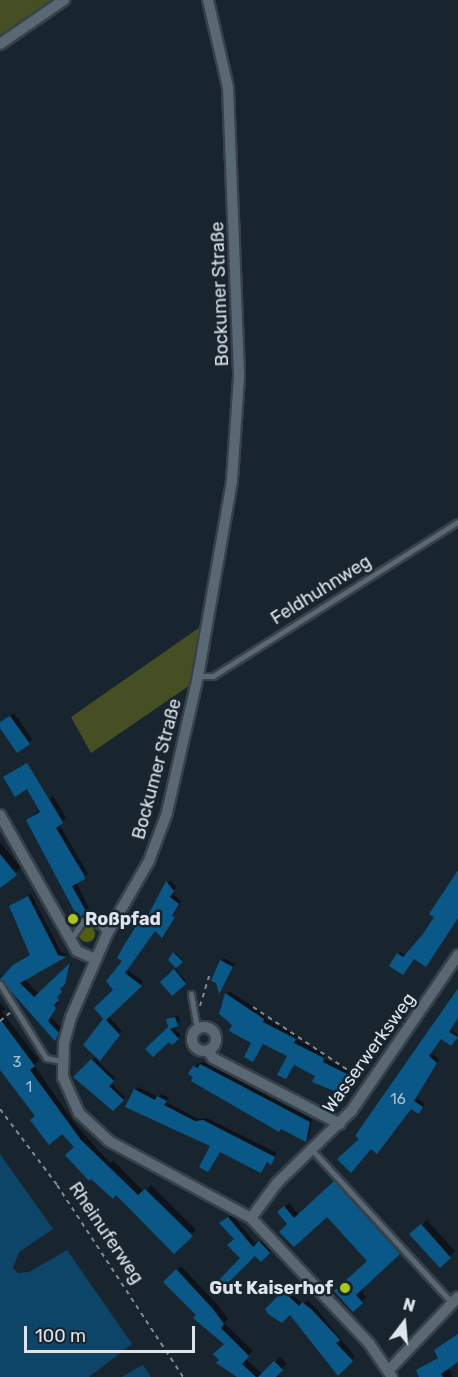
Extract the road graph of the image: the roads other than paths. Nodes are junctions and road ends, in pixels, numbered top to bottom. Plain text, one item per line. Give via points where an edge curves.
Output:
1 (64, 0) edge
2 (208, 0) edge
3 (0, 44) edge
4 (458, 522) edge
5 (198, 676) junction
6 (0, 815) edge
7 (107, 933) junction
8 (70, 941) junction
9 (458, 955) edge
10 (95, 959) junction
11 (0, 984) edge
12 (191, 994) dead end
13 (197, 1029) junction
14 (208, 1051) junction
15 (62, 1061) junction
16 (340, 1124) junction
17 (312, 1150) junction
18 (251, 1218) junction
19 (455, 1300) edge
20 (390, 1373) edge

1 - 3 street
2 - 5 street, Bockumer Straße via 228,87 239,377 232,481
4 - 5 lane, Feldhuhnweg via 213,676
5 - 7 street, Bockumer Straße via 159,836
6 - 8 street
7 - 8 lane via 100,925 82,921
7 - 10 street, Bockumer Straße
8 - 10 street via 76,951
9 - 16 street, Wasserwerksweg
10 - 15 street, Bockumer Straße via 71,1017
11 - 15 lane via 46,1058
12 - 13 lane
13 - 14 street via 192,1036 193,1045
13 - 14 street via 206,1026 215,1032 217,1041
14 - 16 street via 213,1058
15 - 18 street, Bockumer Straße via 69,1094 94,1130
16 - 17 street, Wasserwerksweg
17 - 18 street, Wasserwerksweg via 277,1183
17 - 19 lane
18 - 20 street, Bockumer Straße via 324,1293
19 - 20 street

